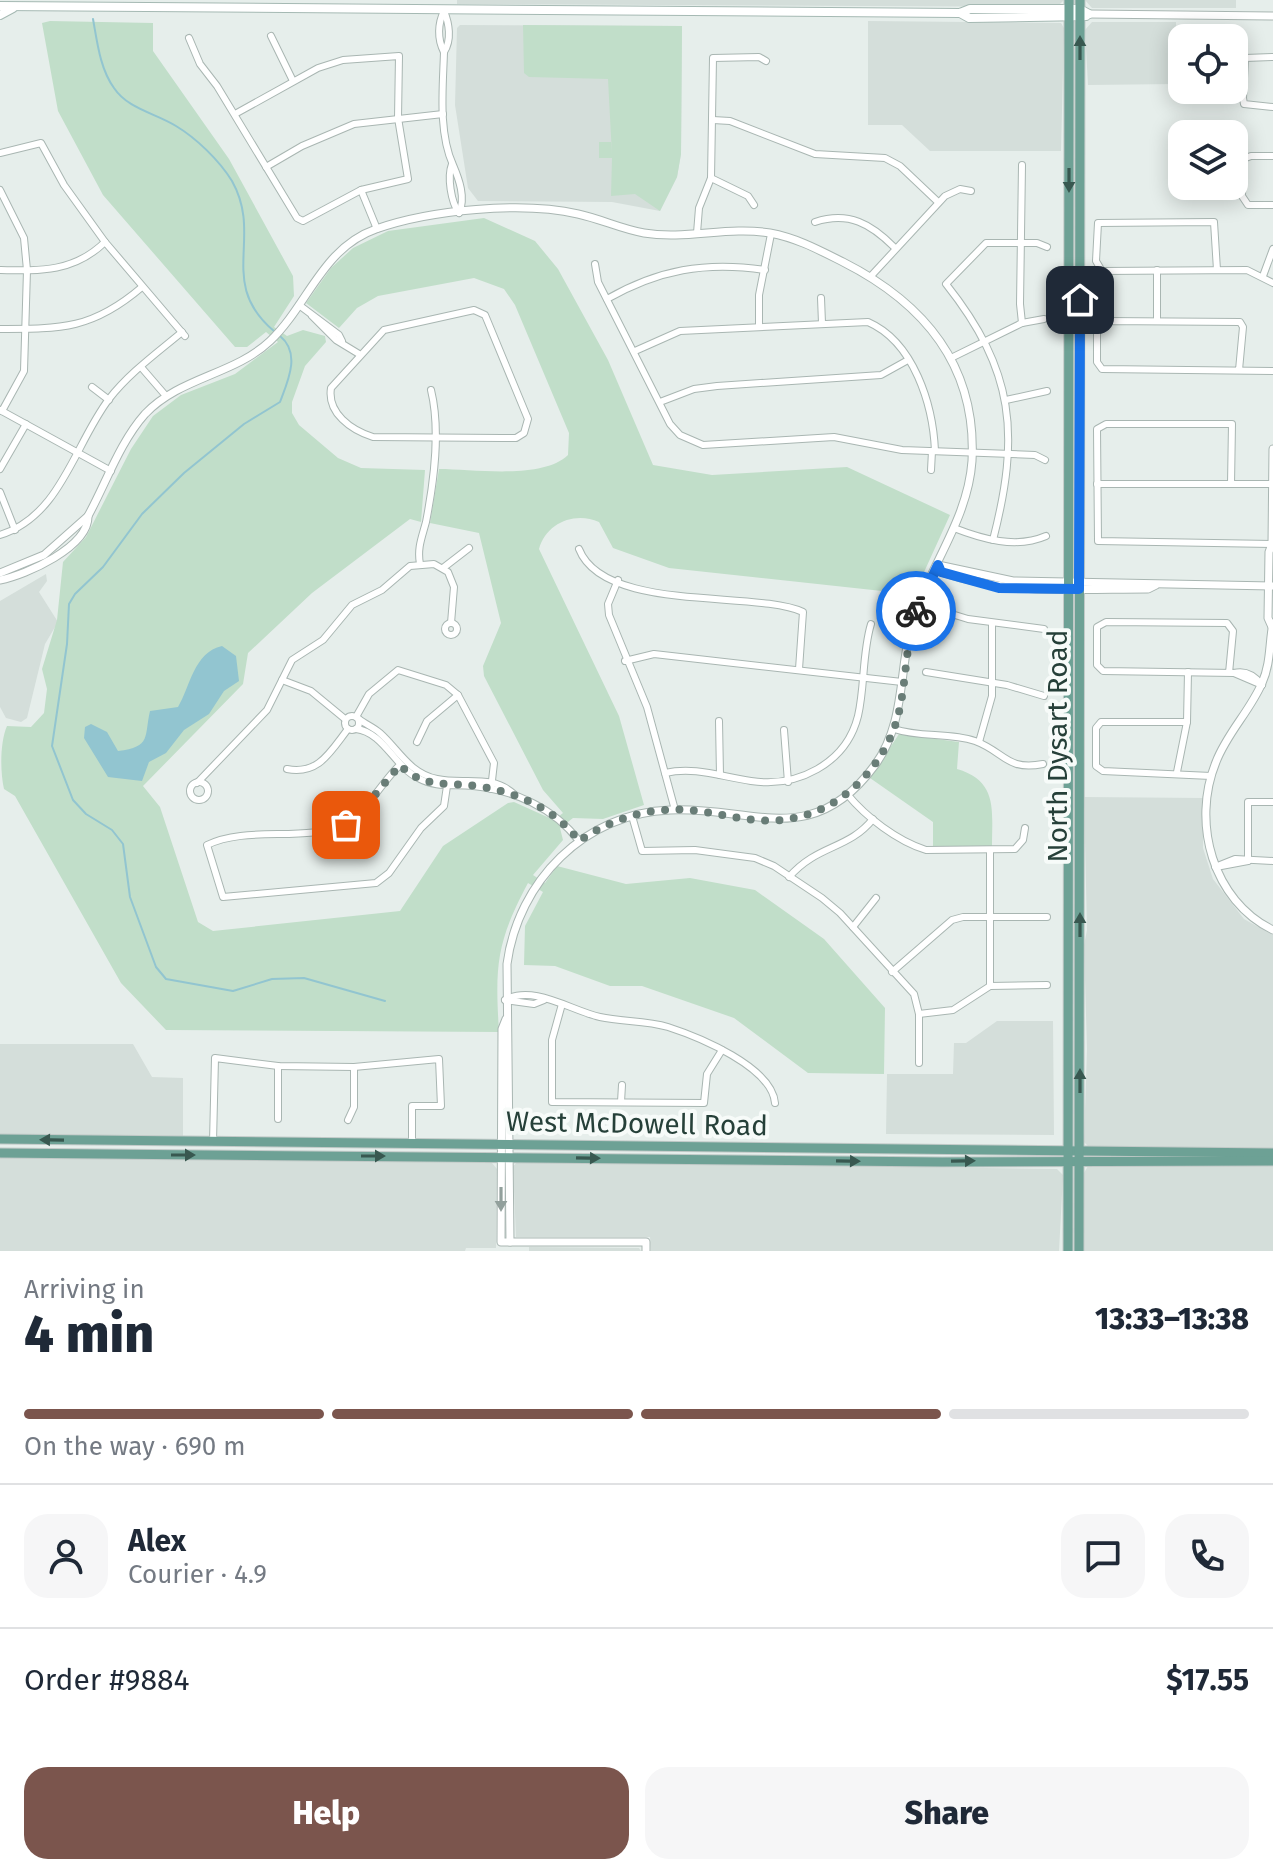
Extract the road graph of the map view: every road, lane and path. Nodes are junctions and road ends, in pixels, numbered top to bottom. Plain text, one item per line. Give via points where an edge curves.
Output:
1 (349, 0) edge
2 (357, 0) edge
3 (219, 5) edge
4 (0, 6) edge
5 (13, 8) junction
6 (353, 10) junction
7 (1077, 10) edge
8 (444, 11) junction
9 (0, 15) edge
10 (1273, 16) edge
11 (271, 36) dead end
12 (189, 38) dead end
13 (1273, 57) edge
14 (766, 61) dead end
15 (293, 81) junction
16 (1069, 103) junction
17 (1273, 107) edge
18 (235, 114) junction
19 (443, 114) junction
20 (398, 118) junction
21 (713, 120) junction
22 (1080, 141) junction
23 (0, 153) edge
24 (1273, 156) edge
25 (1022, 165) dead end
26 (266, 167) junction
27 (711, 178) junction
28 (0, 190) edge
29 (361, 190) junction
30 (971, 191) dead end
31 (938, 202) junction
32 (754, 205) dead end
33 (1273, 205) edge
34 (459, 213) junction
35 (815, 222) dead end
36 (377, 229) junction
37 (697, 233) junction
38 (771, 234) junction
39 (105, 242) junction
40 (1020, 243) junction
41 (894, 247) junction
42 (1047, 247) dead end
43 (1273, 249) edge
44 (595, 264) dead end
45 (0, 270) edge
46 (27, 270) junction
47 (765, 270) junction
48 (1157, 270) junction
49 (1217, 270) junction
50 (871, 276) junction
51 (1263, 276) junction
52 (1273, 283) edge
53 (142, 287) junction
54 (821, 298) dead end
55 (607, 299) junction
56 (299, 305) junction
57 (1044, 319) dead end
58 (1157, 320) junction
59 (822, 323) junction
60 (1022, 323) junction
61 (759, 326) junction
62 (0, 329) edge
63 (26, 329) junction
64 (985, 341) junction
65 (635, 351) junction
66 (356, 357) junction
67 (951, 358) junction
68 (908, 360) junction
69 (141, 367) junction
70 (1239, 370) junction
71 (1273, 371) edge
72 (92, 387) dead end
73 (431, 390) dead end
74 (1047, 391) dead end
75 (166, 396) junction
76 (109, 400) junction
77 (1006, 400) junction
78 (660, 402) junction
79 (1, 411) edge
80 (26, 424) junction
81 (436, 438) junction
82 (1273, 449) edge
83 (933, 451) junction
84 (972, 452) junction
85 (77, 453) junction
86 (1009, 454) junction
87 (1045, 460) dead end
88 (0, 469) edge
89 (931, 470) dead end
90 (111, 471) junction
91 (1097, 484) junction
92 (1231, 484) junction
93 (1273, 484) edge
94 (0, 492) edge
95 (954, 528) junction
96 (15, 530) junction
97 (0, 535) edge
98 (1046, 536) dead end
99 (993, 540) junction
100 (1272, 546) edge
101 (469, 548) dead end
102 (579, 549) dead end
103 (36, 564) junction
104 (420, 564) junction
105 (938, 565) junction
106 (443, 568) junction
107 (0, 573) edge
108 (0, 580) edge
109 (618, 580) junction
110 (1074, 585) junction
111 (1271, 586) edge
112 (919, 604) junction
113 (451, 623) dead end
114 (992, 623) junction
115 (871, 624) dead end
116 (1273, 626) edge
117 (1044, 629) dead end
118 (625, 661) junction
119 (799, 669) junction
120 (926, 672) dead end
121 (1188, 672) junction
122 (1232, 673) junction
123 (863, 677) junction
124 (282, 680) junction
125 (902, 682) junction
126 (992, 683) junction
127 (1262, 685) junction
128 (458, 695) junction
129 (1044, 696) dead end
130 (357, 718) junction
131 (345, 719) junction
132 (719, 721) dead end
133 (1187, 722) junction
134 (348, 729) junction
135 (356, 729) junction
136 (894, 729) junction
137 (784, 730) dead end
138 (417, 742) dead end
139 (979, 742) junction
140 (1043, 764) dead end
141 (400, 765) junction
142 (287, 769) dead end
143 (1177, 772) junction
144 (665, 773) junction
145 (720, 775) junction
146 (1211, 776) junction
147 (205, 782) junction
148 (788, 782) junction
149 (447, 786) junction
150 (492, 786) junction
151 (847, 794) junction
152 (1273, 802) edge
153 (675, 810) junction
154 (632, 816) junction
155 (873, 819) junction
156 (1025, 828) dead end
157 (579, 841) junction
158 (990, 851) junction
159 (1248, 861) junction
160 (1273, 861) edge
161 (1214, 867) junction
162 (789, 877) junction
163 (876, 898) dead end
164 (990, 916) junction
165 (1047, 917) dead end
166 (853, 927) junction
167 (1273, 930) edge
168 (892, 972) junction
169 (1047, 985) dead end
170 (990, 986) junction
171 (505, 1000) junction
172 (562, 1004) junction
173 (919, 1014) junction
174 (722, 1050) junction
175 (919, 1063) dead end
176 (278, 1066) junction
177 (354, 1067) junction
178 (622, 1085) dead end
179 (621, 1102) junction
180 (775, 1103) dead end
181 (278, 1119) dead end
182 (348, 1120) dead end
183 (0, 1139) edge
184 (105, 1140) junction
185 (213, 1142) junction
186 (412, 1143) junction
187 (505, 1144) junction
188 (789, 1147) junction
189 (0, 1153) edge
190 (1273, 1153) edge
191 (105, 1154) junction
192 (1068, 1156) junction
193 (1080, 1156) junction
194 (1176, 1156) junction
195 (506, 1157) junction
196 (788, 1160) junction
197 (1273, 1161) edge
198 (646, 1251) edge
199 (1068, 1251) edge
200 (1079, 1251) edge

1 - 6 street
2 - 6 street
3 - 5 main road
3 - 6 main road
4 - 5 main road
5 - 9 main road
6 - 8 main road
7 - 8 main road
7 - 10 street
7 - 16 main road, North Dysart Road
22 -> 7 main road, North Dysart Road
8 - 19 street via 439,44 444,52
11 - 15 street
12 - 18 street via 200,64
13 - 17 street via 1245,58 1244,104
14 - 21 street via 713,58
15 - 18 street
15 - 20 street via 343,60 399,56
16 - 22 main road
16 -> 110 main road, North Dysart Road
18 - 26 street
19 - 20 street
19 - 34 street via 458,172 463,206
20 - 26 street via 337,129
20 - 29 street via 408,179
21 - 27 street
21 - 31 street via 730,121 815,154 885,158
22 - 110 main road, North Dysart Road
23 - 39 street via 41,143
24 - 33 street via 1243,159 1243,202
25 - 40 street
26 - 29 street via 303,221
27 - 32 street via 748,196
27 - 37 street via 699,208
28 - 46 street via 24,238
29 - 36 street
30 - 31 street via 955,190
31 - 41 street
34 - 36 street
34 - 37 street via 546,209 648,234
35 - 41 street via 840,217 864,222
36 - 56 street via 335,256
37 - 38 street
38 - 47 street
38 - 50 street via 806,244
39 - 46 street via 75,265
39 - 53 street
40 - 42 street
40 - 60 street
40 - 64 street via 986,243 946,284
41 - 50 street
43 - 51 street
44 - 55 street
45 - 46 street
46 - 63 street
47 - 55 street via 733,267 654,274
47 - 61 street
48 - 49 street
48 - 49 street via 1102,271 1097,266 1098,223 1214,222
48 - 58 street
49 - 51 street
50 - 67 street via 916,310
51 - 52 street
53 - 63 street via 112,311 82,325
53 - 69 street via 183,334
54 - 59 street
55 - 65 street
56 - 66 street
56 - 75 street via 273,338 242,361
57 - 60 street
58 - 70 street via 1240,322
58 - 70 street via 1099,321 1098,368
59 - 61 street
59 - 68 street via 868,322
60 - 64 street
61 - 65 street via 680,331
62 - 63 street
63 - 79 street via 24,371
64 - 67 street
64 - 77 street
65 - 78 street
66 - 81 street via 331,388 334,411 373,437
66 - 81 street via 391,327 480,311 485,315 528,426 516,438
67 - 84 street via 966,397
68 - 78 street via 881,375 717,386
68 - 83 street via 928,402
69 - 75 street
69 - 76 street
70 - 71 street
72 - 76 street
73 - 81 street
74 - 77 street
75 - 90 street via 141,419
76 - 85 street
77 - 86 street
78 - 83 street via 674,429 703,445 834,437 890,449
79 - 80 street
80 - 85 street
80 - 88 street
81 - 104 street
82 - 93 street
83 - 84 street
83 - 89 street
84 - 86 street
84 - 95 street
85 - 90 street
85 - 96 street via 46,506
86 - 87 street
86 - 99 street
90 - 103 street via 88,516
91 - 92 street
91 - 92 street via 1099,425 1232,424
91 - 100 street via 1098,541
92 - 93 street
93 - 100 street
94 - 96 street
95 - 99 street
95 - 105 street
96 - 97 street
98 - 99 street via 1023,542
100 - 111 street
101 - 106 street
102 - 109 street via 593,568
103 - 107 street
103 - 108 street
104 - 106 street
104 - 124 street via 352,605 323,640 292,660
105 - 110 street via 941,572 988,586
105 - 112 street
106 - 113 street via 454,587
109 - 118 street via 608,604
109 - 119 street via 684,598 803,612
110 - 111 street
110 - 192 main road, North Dysart Road
193 -> 110 main road, North Dysart Road
111 - 116 street
112 - 114 street
112 - 125 street
114 - 117 street
114 - 126 street
115 - 123 street
116 - 127 street
118 - 119 street via 654,654
118 - 144 street via 647,707
119 - 123 street
120 - 126 street
121 - 122 street
121 - 122 street via 1099,669 1099,623 1227,623 1232,626
121 - 133 street
122 - 127 street via 1255,677
123 - 125 street
123 - 148 street via 855,726 832,758
124 - 131 street via 311,691
124 - 147 street via 267,710
125 - 136 street
126 - 129 street
126 - 139 street via 990,712
127 - 146 street
128 - 130 street via 446,685 398,670 369,694
128 - 138 street via 427,721
128 - 150 street via 494,763
130 - 131 street
130 - 135 street
130 - 150 street via 422,773
131 - 134 street
132 - 145 street
133 - 143 street
133 - 143 street via 1097,724 1099,770
134 - 135 street
134 - 142 street via 319,765 302,772
135 - 141 street via 372,735
136 - 139 street
136 - 151 street via 877,763
137 - 148 street
139 - 140 street via 1018,767
141 - 149 street via 420,780
141 - 149 street via 346,825 243,835 207,845 223,897 376,883 440,811
143 - 146 street
144 - 145 street
144 - 153 street
145 - 148 street
146 - 161 street via 1209,838
147 - 147 street via 206,796 196,800 190,791
149 - 150 street
150 - 157 street via 553,814
151 - 153 street via 824,809 779,820
151 - 155 street
152 - 159 street via 1248,802
153 - 154 street
154 - 157 street
154 - 162 street via 642,851 695,850 755,858
155 - 158 street via 926,850
155 - 162 street via 857,836 804,859
156 - 158 street via 1019,847
157 - 171 street via 534,887 511,937
158 - 164 street
159 - 160 street
159 - 161 street via 1230,859
161 - 167 street via 1238,906
162 - 166 street
163 - 166 street
164 - 165 street
164 - 168 street via 952,920
164 - 170 street
166 - 168 street
168 - 173 street via 914,994
169 - 170 street
170 - 173 street via 953,1010
171 - 172 street via 534,996
171 - 187 street
172 - 174 street via 601,1017 667,1027
172 - 179 street via 552,1040 552,1102
173 - 175 street
174 - 179 street via 707,1074 704,1103
174 - 180 street via 762,1078 774,1091
176 - 177 street
176 - 181 street
176 - 185 street via 215,1058
177 - 182 street via 354,1107
177 - 186 street via 439,1059 441,1106 412,1106
178 - 179 street
184 -> 183 main road, West McDowell Road
184 - 185 main road, West McDowell Road
184 - 191 main road
185 - 186 main road, West McDowell Road
186 - 187 main road, West McDowell Road
187 - 188 main road, West McDowell Road
187 - 195 street
188 - 192 main road, West McDowell Road
188 - 196 main road
189 - 191 main road, West McDowell Road
190 - 194 main road, West McDowell Road
191 -> 195 main road, West McDowell Road
192 - 193 main road, West McDowell Road
196 -> 192 main road, West McDowell Road
192 - 199 main road, North Dysart Road
193 - 194 main road, West McDowell Road
193 - 200 main road, North Dysart Road
194 - 197 main road, West McDowell Road
195 -> 196 main road, West McDowell Road
195 - 198 street via 506,1242 646,1242

